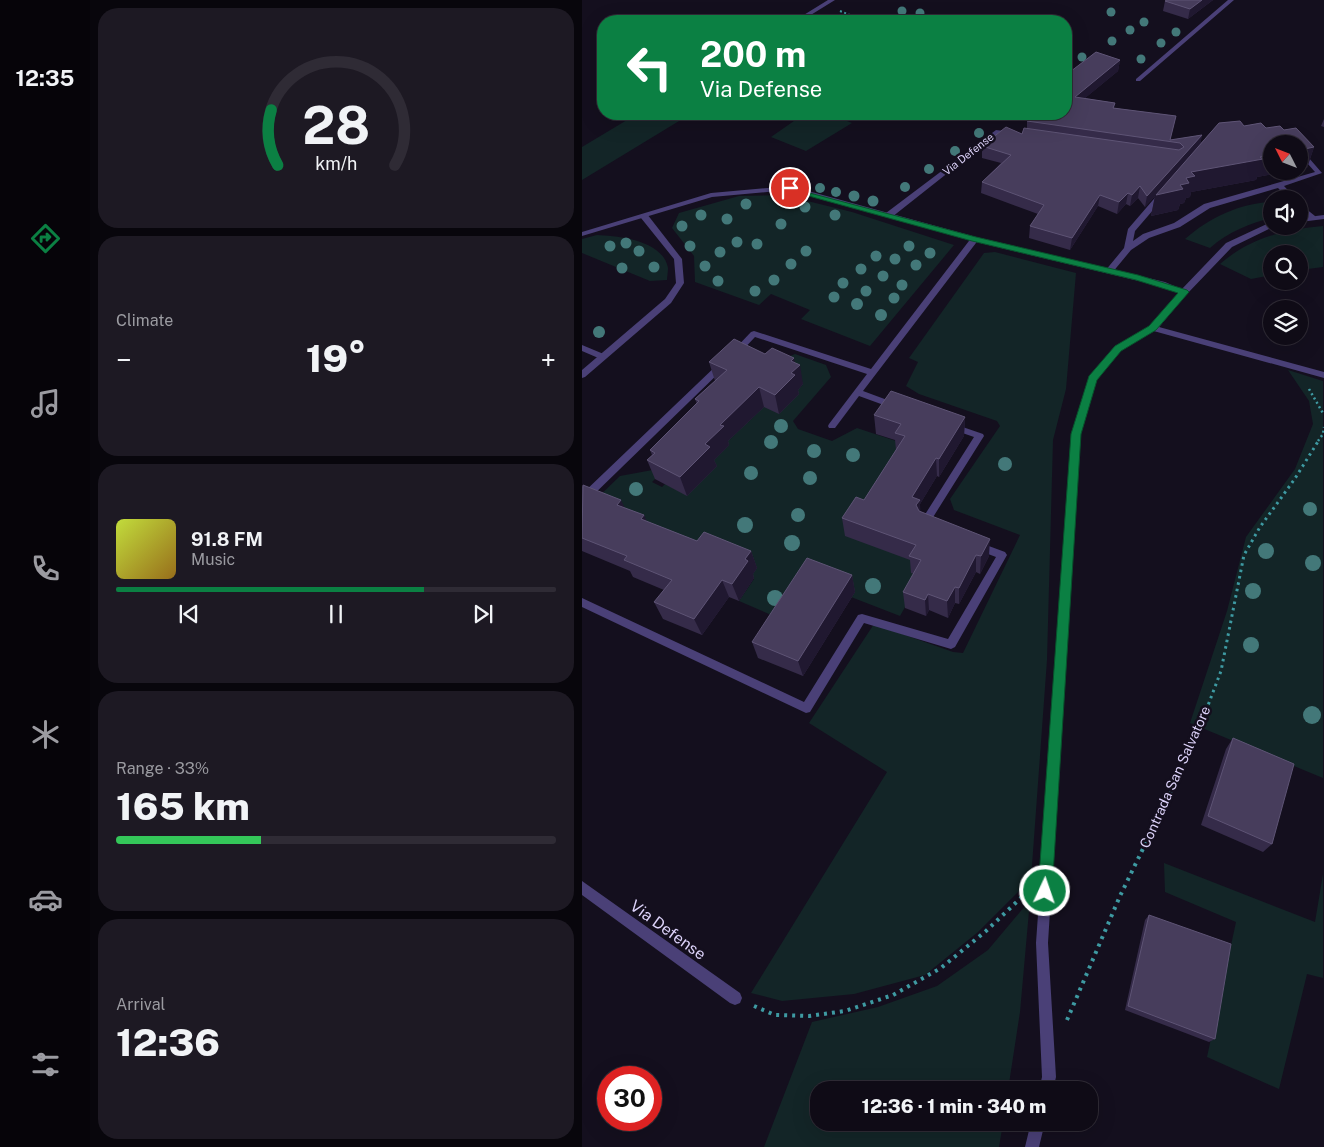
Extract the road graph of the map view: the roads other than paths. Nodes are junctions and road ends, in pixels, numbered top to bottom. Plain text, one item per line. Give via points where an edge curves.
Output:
1 (832, 0) edge
2 (1230, 0) edge
3 (807, 15) edge
4 (1138, 80) dead end
5 (1023, 136) edge
6 (1308, 160) edge
7 (1308, 176) edge
8 (1296, 180) edge
9 (1279, 185) junction
10 (1170, 186) edge
11 (1284, 190) edge
12 (1308, 214) edge
13 (889, 215) junction
14 (644, 216) junction
15 (1324, 217) edge
16 (1312, 218) junction
17 (1308, 219) edge
18 (1263, 229) edge
19 (582, 234) edge
20 (975, 239) junction
21 (1128, 248) junction
22 (1110, 271) junction
23 (1184, 292) junction
24 (1153, 328) junction
25 (582, 348) edge
26 (603, 357) junction
27 (872, 373) junction
28 (582, 375) edge
29 (1324, 375) edge
30 (857, 392) junction
31 (901, 408) edge
32 (945, 423) edge
33 (832, 426) dead end
34 (582, 500) edge
35 (933, 528) edge
36 (968, 541) edge
37 (582, 602) edge
38 (582, 887) edge
39 (735, 998) road end
40 (1048, 1081) edge
41 (1036, 1131) edge
42 (1032, 1147) edge

1 - 3 street
2 - 4 street
5 - 13 street, Via Defense via 996,132
6 - 7 street via 1319,173
8 - 9 street
9 - 11 street
9 - 21 street via 1207,206 1177,225 1146,236
10 - 21 street via 1131,231
12 - 16 street
13 - 14 street via 790,188 779,188 711,195
13 - 20 street
14 - 19 street
14 - 26 street via 678,259 680,284 668,301
15 - 16 street
16 - 17 street
18 - 23 street via 1229,245
20 - 22 street
20 - 27 street
21 - 22 street
22 - 23 street
23 - 24 street
24 - 29 street
24 - 40 street via 1118,348 1092,379 1076,434 1042,943
25 - 26 street
26 - 28 street
27 - 30 street
27 - 34 street via 754,334
30 - 31 street
30 - 33 street
32 - 35 street via 980,436 924,524
36 - 37 street via 1002,555 950,644 862,618 806,708
38 - 39 street, Via Defense
41 - 42 street

